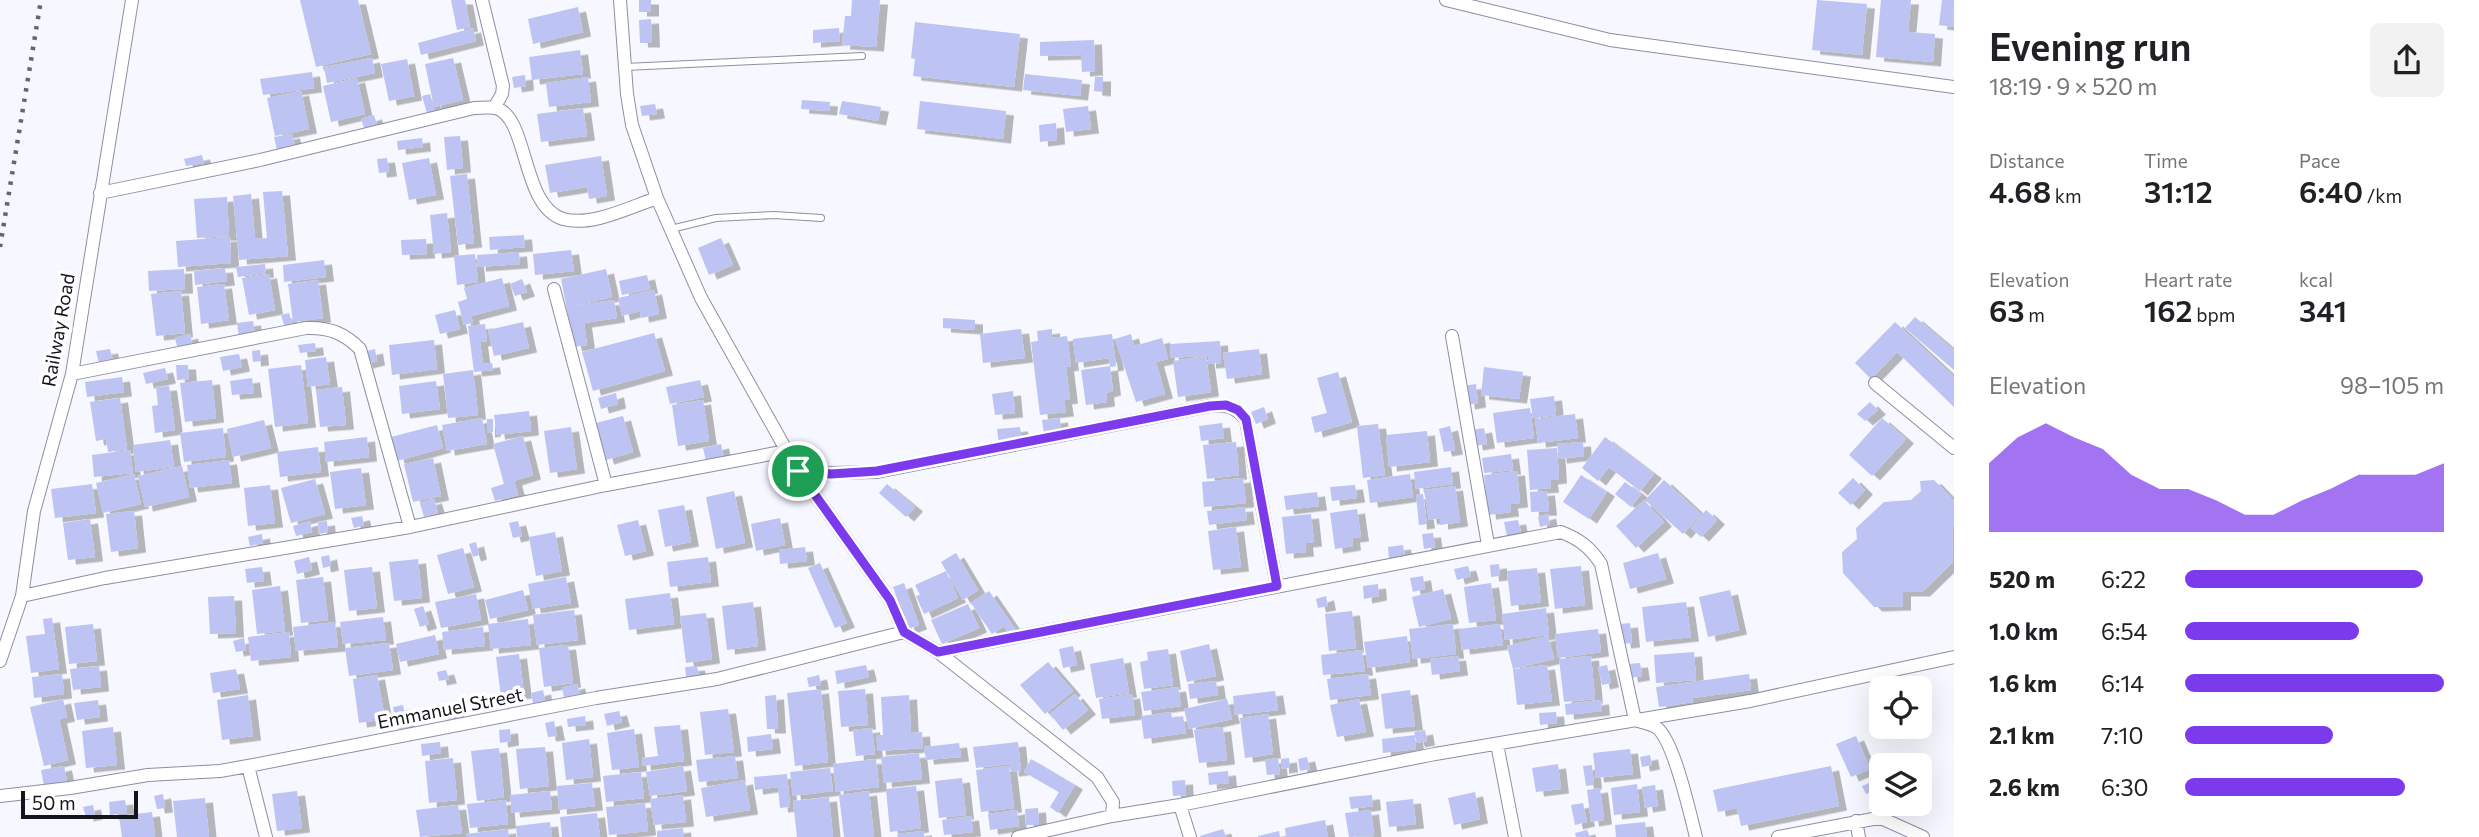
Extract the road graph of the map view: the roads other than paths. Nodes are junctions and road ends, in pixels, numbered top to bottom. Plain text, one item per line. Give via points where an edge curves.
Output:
1 (132, 0) edge
2 (482, 0) edge
3 (620, 0) edge
4 (1446, 0) edge
5 (862, 56) dead end
6 (625, 67) junction
7 (1954, 87) edge
8 (494, 108) junction
9 (100, 193) junction
10 (657, 198) junction
11 (821, 218) dead end
12 (671, 229) junction
13 (554, 289) dead end
14 (1452, 336) dead end
15 (72, 374) junction
16 (1875, 383) dead end
17 (1954, 448) edge
18 (787, 451) junction
19 (798, 471) junction
20 (606, 485) junction
21 (410, 527) junction
22 (1488, 545) junction
23 (1277, 586) junction
24 (22, 596) junction
25 (904, 632) junction
26 (938, 652) junction
27 (1954, 657) edge
28 (0, 661) edge
29 (1635, 720) junction
30 (1497, 744) junction
31 (248, 766) junction
32 (0, 796) edge
33 (1180, 805) junction
34 (1112, 816) junction
35 (1856, 821) junction
36 (267, 837) edge
37 (1018, 837) edge
38 (1189, 837) edge
39 (1514, 837) edge
40 (1696, 837) edge
41 (1778, 837) edge
42 (1859, 837) edge
43 (1923, 837) edge

1 - 9 street, Railway Road
2 - 8 street via 503,86
3 - 6 street
4 - 7 street via 1610,40
5 - 6 lane
6 - 10 street via 632,125
8 - 9 street via 474,108
8 - 10 street via 510,118 539,197 551,213 582,220
9 - 15 street, Railway Road
10 - 12 street
11 - 12 lane via 727,218
12 - 18 street via 701,298
13 - 20 street
14 - 22 street
15 - 21 street via 306,328 339,332 360,349
15 - 24 street, Railway Road via 34,511
16 - 17 street
18 - 19 street
18 - 20 street
19 - 23 street via 877,471 1226,405 1246,419
19 - 25 street via 890,600
20 - 21 street
21 - 24 street
22 - 23 street
22 - 29 street via 1561,532 1592,551 1605,578
23 - 26 street
24 - 28 street, Railway Road
25 - 26 street
25 - 31 street, Emmanuel Street via 717,679
26 - 34 street via 1097,776 1113,802
27 - 29 street via 1750,701
29 - 30 street
29 - 40 street via 1656,727 1665,737
30 - 33 street
30 - 39 street
31 - 32 street, Emmanuel Street
31 - 36 street
33 - 34 street
33 - 38 street
34 - 37 street
35 - 41 street
35 - 42 street
35 - 43 street via 1883,819

